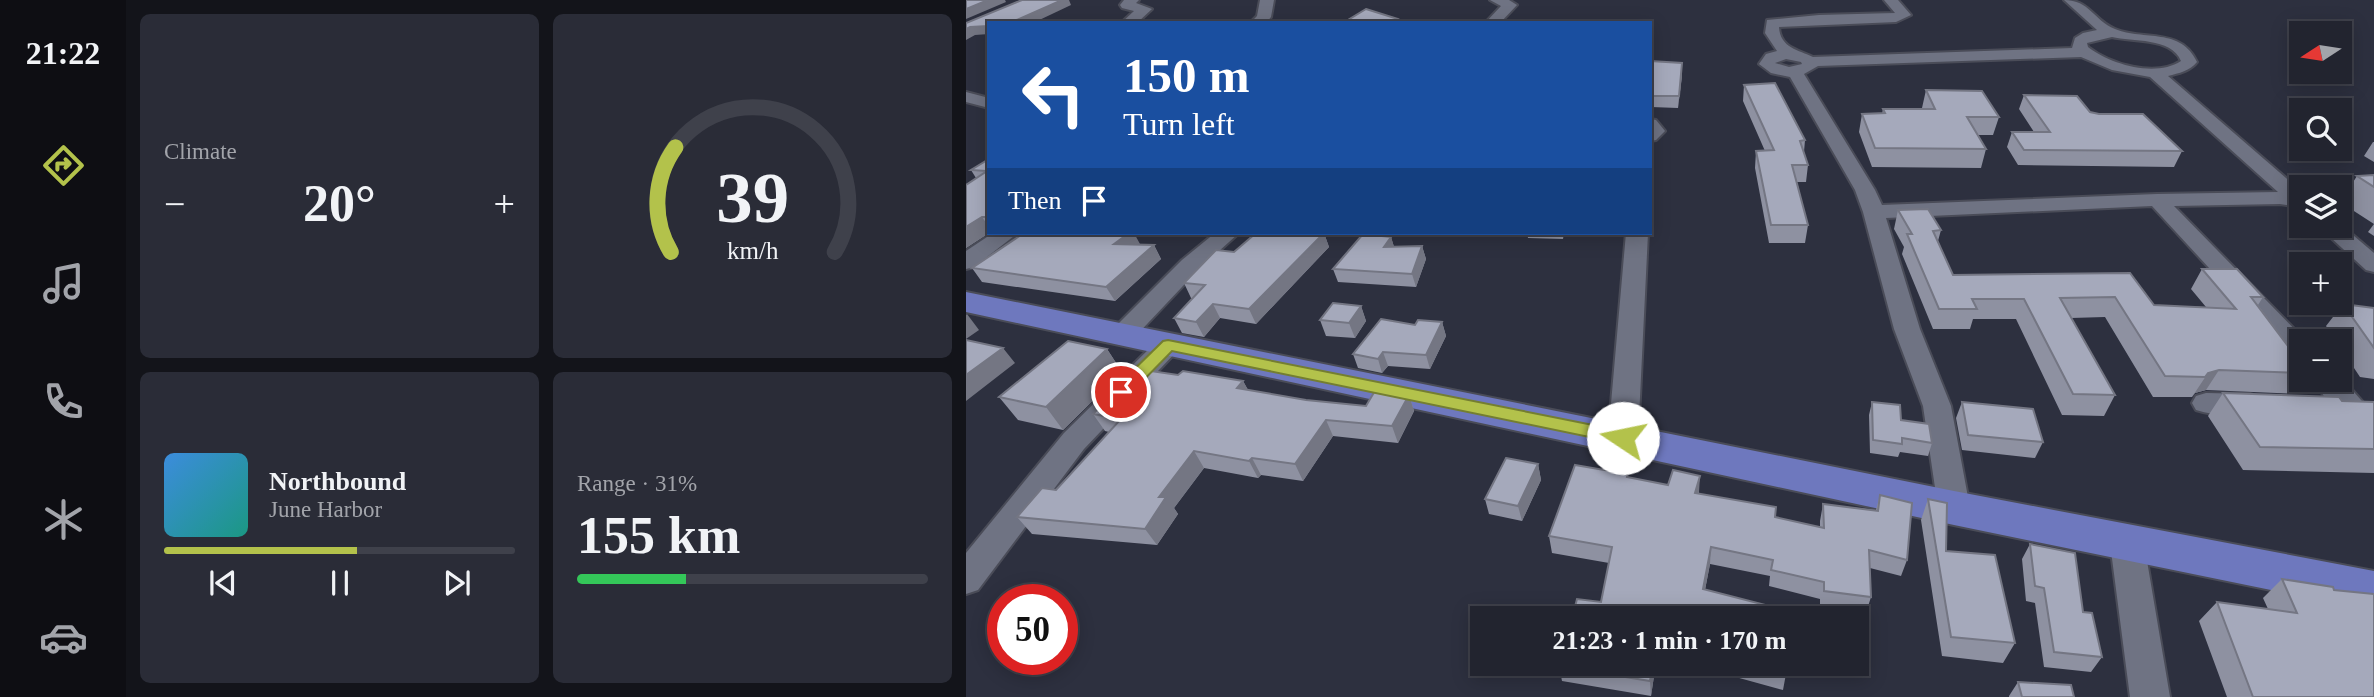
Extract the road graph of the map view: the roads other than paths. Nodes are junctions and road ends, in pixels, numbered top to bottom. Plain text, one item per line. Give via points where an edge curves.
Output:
1 (1132, 0) edge
2 (1267, 0) edge
3 (1497, 0) edge
4 (1891, 0) edge
5 (2071, 0) edge
6 (1130, 21) edge
7 (1259, 21) edge
8 (1494, 21) edge
9 (2111, 33) junction
10 (2083, 52) junction
11 (1797, 63) junction
12 (2154, 72) junction
13 (966, 97) edge
14 (987, 102) edge
15 (2289, 190) edge
16 (2158, 200) junction
17 (2289, 200) edge
18 (1874, 212) junction
19 (1004, 235) edge
20 (1226, 235) edge
21 (1637, 235) edge
22 (2343, 238) edge
23 (966, 262) edge
24 (2374, 265) edge
25 (966, 302) edge
26 (1122, 335) junction
27 (2289, 339) edge
28 (1168, 345) junction
29 (2342, 392) edge
30 (2206, 403) dead end
31 (2276, 405) edge
32 (2315, 407) edge
33 (2364, 409) edge
34 (1623, 438) junction
35 (1954, 508) junction
36 (2127, 543) junction
37 (966, 579) edge
38 (2374, 591) edge
39 (2150, 697) edge

1 - 6 street via 1127,5 1145,9
2 - 7 street
3 - 8 street via 1510,5
4 - 11 street via 1904,15 1772,23 1772,33
5 - 9 street
9 - 10 street via 2083,38 2079,44
9 - 12 street via 2161,41 2189,59 2182,68
10 - 11 street
10 - 12 street via 2114,66
11 - 18 street
12 - 15 street
13 - 14 street
16 - 17 street
16 - 18 street
16 - 27 street
18 - 35 street via 1907,329 1937,406
19 - 23 street
20 - 26 street
21 - 34 street
22 - 24 street
25 - 26 main road
26 - 28 main road
28 - 34 main road
28 - 37 street via 1074,441
29 - 33 street
30 - 31 street
32 - 33 street
34 - 35 main road
35 - 36 main road
36 - 38 main road
36 - 39 street

